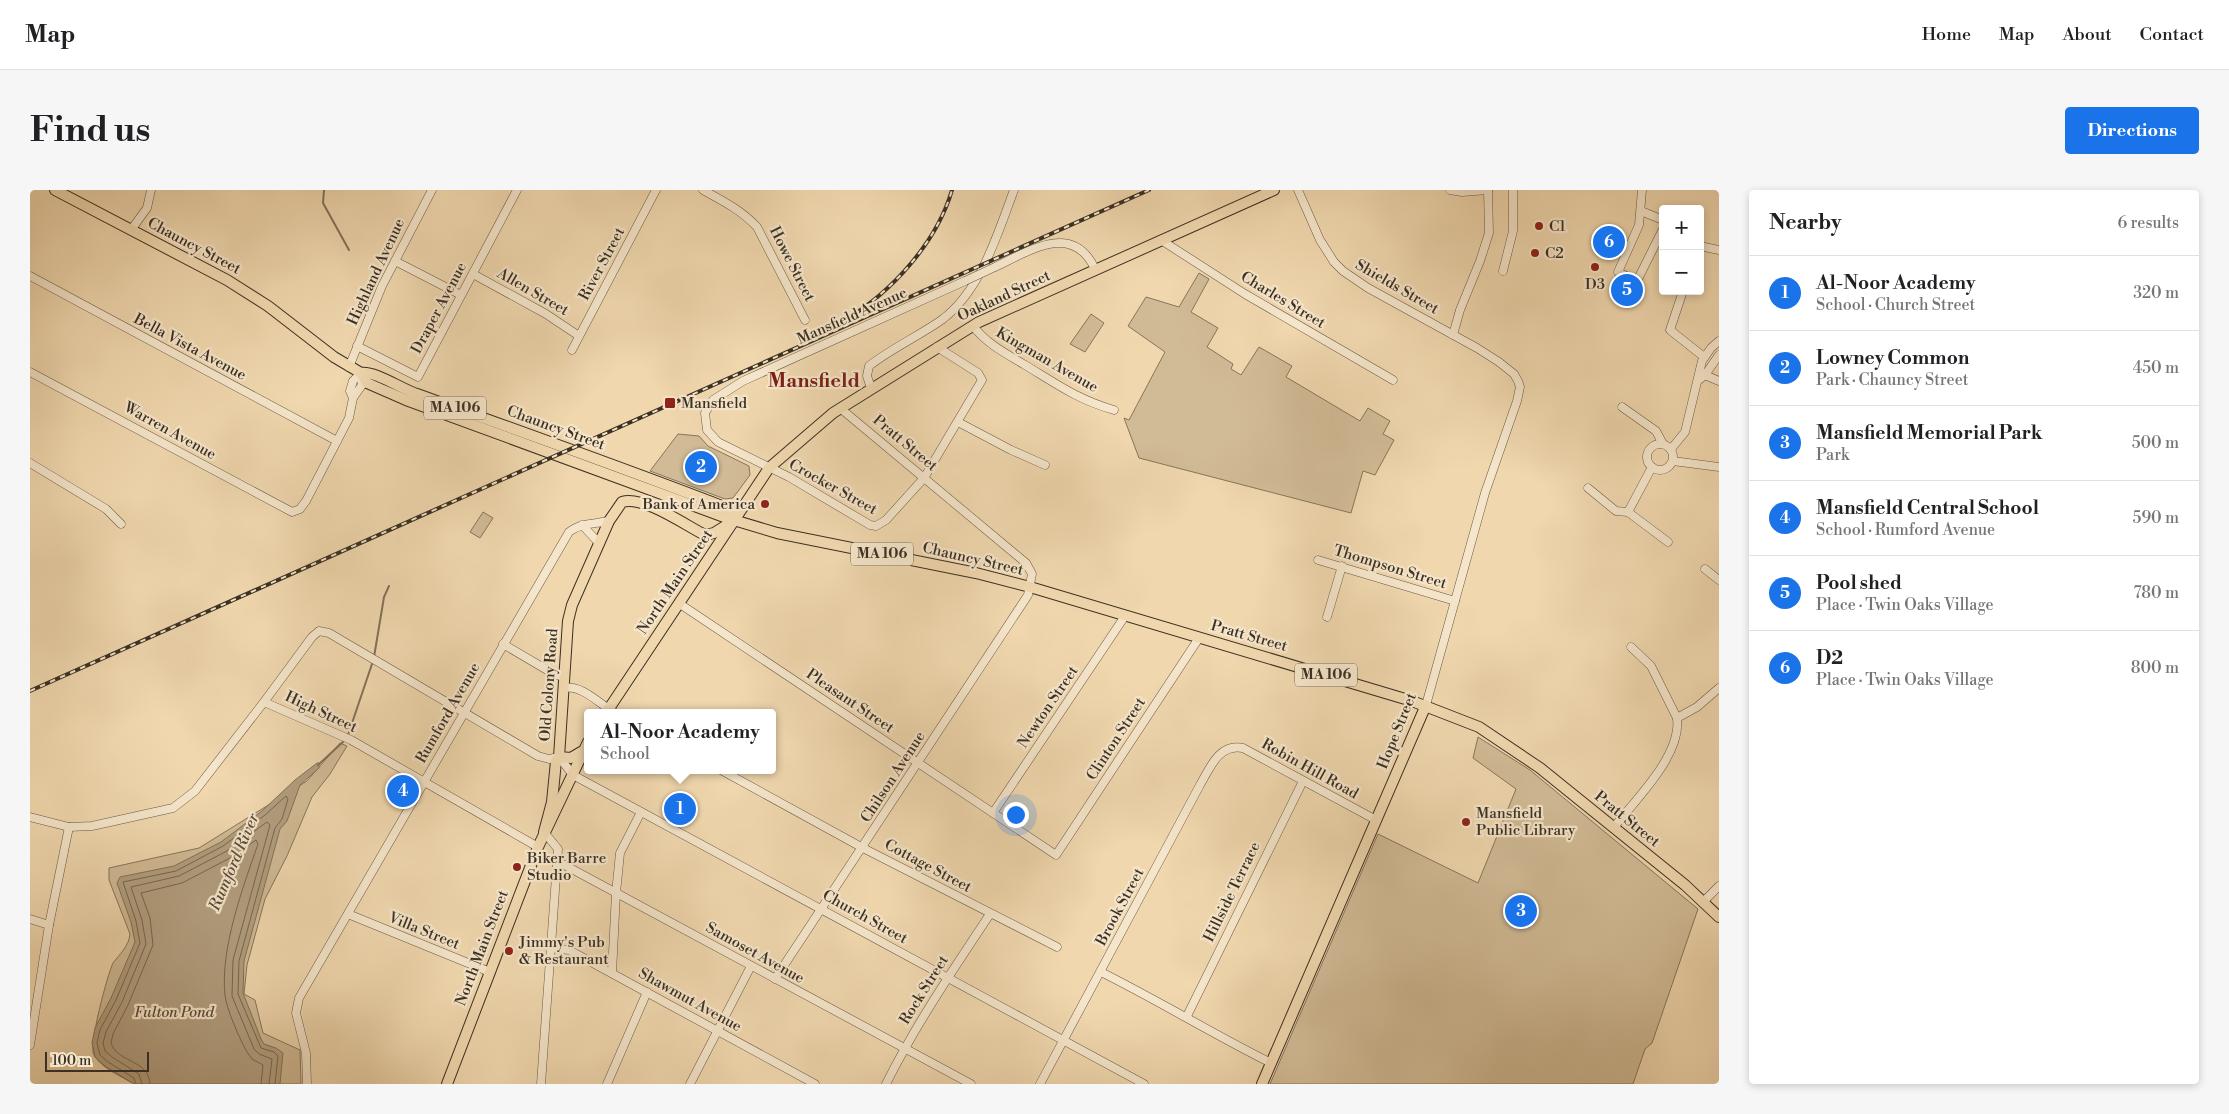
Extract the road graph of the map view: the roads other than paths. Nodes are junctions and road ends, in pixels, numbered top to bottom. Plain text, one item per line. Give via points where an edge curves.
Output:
1 (55, 190) edge
2 (151, 190) edge
3 (432, 190) edge
4 (517, 190) edge
5 (656, 190) edge
6 (703, 190) edge
7 (1014, 190) edge
8 (1274, 190) edge
9 (1298, 190) edge
10 (1450, 190) edge
11 (1488, 190) edge
12 (1513, 190) edge
13 (1642, 190) edge
14 (1641, 211) junction
15 (1659, 218) edge
16 (131, 230) junction
17 (1659, 237) edge
18 (1161, 240) junction
19 (1704, 247) edge
20 (1719, 250) edge
21 (395, 261) junction
22 (1095, 269) junction
23 (1503, 270) dead end
24 (473, 274) junction
25 (30, 276) edge
26 (461, 295) junction
27 (1682, 295) edge
28 (805, 320) dead end
29 (974, 326) junction
30 (1454, 335) junction
31 (580, 336) junction
32 (1719, 341) edge
33 (357, 346) junction
34 (937, 347) junction
35 (572, 350) dead end
36 (1719, 355) edge
37 (1704, 357) junction
38 (349, 367) junction
39 (30, 372) edge
40 (361, 373) junction
41 (1705, 375) junction
42 (1516, 376) joint
43 (1393, 380) dead end
44 (1699, 380) junction
45 (1719, 381) edge
46 (871, 388) junction
47 (1622, 407) dead end
48 (840, 408) junction
49 (1114, 410) dead end
50 (958, 422) junction
51 (337, 441) junction
52 (1663, 444) junction
53 (1670, 449) junction
54 (1673, 461) junction
55 (30, 463) edge
56 (1045, 465) dead end
57 (1652, 467) junction
58 (1719, 467) edge
59 (769, 468) junction
60 (924, 478) junction
61 (1588, 488) dead end
62 (1628, 512) junction
63 (735, 519) junction
64 (608, 521) junction
65 (121, 524) dead end
66 (582, 525) junction
67 (705, 535) junction
68 (1668, 542) dead end
69 (599, 543) junction
70 (1318, 560) dead end
71 (706, 563) junction
72 (1342, 566) junction
73 (1705, 568) dead end
74 (1719, 580) edge
75 (1030, 587) junction
76 (1455, 601) junction
77 (680, 604) junction
78 (1125, 616) junction
79 (1328, 617) dead end
80 (1199, 638) junction
81 (503, 644) junction
82 (1631, 647) dead end
83 (563, 682) junction
84 (1719, 688) edge
85 (264, 702) junction
86 (1426, 705) junction
87 (606, 709) edge
88 (612, 709) edge
89 (464, 712) junction
90 (1677, 718) junction
91 (584, 748) edge
92 (1230, 748) joint
93 (581, 752) junction
94 (559, 757) junction
95 (918, 763) junction
96 (729, 774) edge
97 (573, 775) junction
98 (1303, 781) junction
99 (425, 782) junction
100 (641, 812) junction
101 (993, 813) junction
102 (30, 817) edge
103 (1376, 820) junction
104 (69, 827) junction
105 (1614, 828) junction
106 (544, 832) junction
107 (538, 847) junction
108 (864, 848) junction
109 (1056, 855) joint
110 (558, 861) junction
111 (1719, 886) edge
112 (616, 893) junction
113 (1704, 901) junction
114 (822, 909) junction
115 (348, 914) junction
116 (990, 914) junction
117 (1719, 917) edge
118 (30, 919) edge
119 (49, 925) junction
120 (1057, 947) dead end
121 (550, 948) junction
122 (751, 966) junction
123 (490, 972) junction
124 (1101, 972) junction
125 (612, 973) junction
126 (948, 978) junction
127 (775, 979) junction
128 (647, 992) junction
129 (1187, 1016) junction
130 (718, 1031) junction
131 (1063, 1041) junction
132 (30, 1045) edge
133 (904, 1048) junction
134 (1271, 1063) junction
135 (449, 1083) edge
136 (307, 1084) edge
137 (541, 1084) edge
138 (607, 1084) edge
139 (690, 1084) edge
140 (815, 1084) edge
141 (886, 1084) edge
142 (971, 1084) edge
143 (1040, 1084) edge
144 (1144, 1084) edge
145 (1262, 1084) edge

1 - 16 main road, Chauncy Street / MA 106
2 - 16 street via 147,208
3 - 21 street, Highland Avenue
4 - 24 street, Draper Avenue
5 - 31 street, River Street
6 - 28 street, Howe Street via 731,204 757,227
7 - 46 street via 992,249 966,295 943,318 869,366 866,376
8 - 18 main road, Oakland Street
9 - 30 street, Shields Street via 1320,240 1343,271
10 - 11 street
11 - 30 street via 1489,233
12 - 23 street via 1513,231
13 - 14 street
14 - 15 street
14 - 17 street via 1636,233 1618,272 1637,281
16 - 38 main road, Chauncy Street / MA 106 via 258,299
18 - 22 main road, Oakland Street
18 - 43 street, Charles Street via 1245,294
19 - 20 street
21 - 26 street
21 - 33 street, Highland Avenue
22 - 29 main road, Oakland Street
22 - 59 street, Mansfield Avenue, bridge via 1085,253 1073,245 1060,242 1044,246 742,381 713,400 704,413 704,421 718,442
24 - 26 street, Draper Avenue
24 - 31 street, Allen Street
25 - 51 street, Bella Vista Avenue
26 - 33 street, Draper Avenue via 418,377
27 - 37 street via 1670,330
29 - 34 main road, Oakland Street
29 - 49 street, Kingman Avenue via 989,343 1066,391 1091,404
30 - 42 street, Shields Street
31 - 35 street, River Street
32 - 37 street
33 - 38 street, Highland Avenue
34 - 46 main road, Oakland Street
34 - 50 street via 982,377
36 - 41 street
37 - 44 street
38 - 40 main road, Chauncy Street / MA 106
39 - 51 street, Warren Avenue via 287,510 297,511 306,501
40 - 51 street via 362,385 353,398 349,418
40 - 63 main road, Chauncy Street / MA 106 via 370,373 414,394 722,506 733,512
41 - 44 street
41 - 45 street
42 - 76 street, Hope Street via 1520,387 1517,401 1485,493
44 - 53 street via 1685,432
46 - 48 main road, Oakland Street
47 - 52 street via 1656,431
48 - 59 main road, Oakland Street
48 - 60 street, Pratt Street
50 - 56 street
50 - 60 street
52 - 53 street
52 - 57 street via 1653,446 1649,451 1648,461
53 - 54 street
54 - 57 street via 1664,469
54 - 58 street
55 - 65 street via 106,509
57 - 62 street
59 - 60 street, Crocker Street via 876,526 886,520
59 - 63 main road, North Main Street
60 - 75 street, Pratt Street via 1030,566
61 - 62 street via 1616,511
62 - 68 street
63 - 67 main road
63 - 71 main road, North Main Street
63 - 75 main road, Chauncy Street / MA 106 via 777,533 958,569
64 - 66 street
64 - 67 main road, Old Colony Road via 618,505 635,501
64 - 69 main road, Old Colony Road
66 - 69 street
66 - 81 street, Rumford Avenue via 569,532
67 - 71 main road via 710,548
69 - 83 main road, Old Colony Road via 572,605
70 - 72 street, Thompson Street
71 - 77 main road, North Main Street
72 - 76 street, Thompson Street
72 - 79 street
73 - 74 street
75 - 78 main road, Pratt Street / MA 106
75 - 95 street, Chilson Avenue via 1028,595
76 - 86 street, Hope Street
77 - 88 main road, North Main Street
77 - 95 street, Pleasant Street
78 - 80 main road, Pratt Street / MA 106
78 - 101 street, Newton Street
80 - 86 main road, Pratt Street / MA 106
80 - 109 street, Clinton Street
81 - 83 street
81 - 89 street, Rumford Avenue
82 - 90 street via 1654,671
83 - 87 street via 579,688
83 - 94 main road, Old Colony Road
84 - 90 street via 1697,707
85 - 89 street via 319,631
85 - 99 street, High Street via 351,740
85 - 104 street, High Street via 206,778 182,803 119,822
86 - 103 main road, Hope Street
86 - 105 main road, Pratt Street / MA 106 via 1479,727 1496,738 1540,768
89 - 94 street via 538,756
89 - 99 street, Rumford Avenue
90 - 105 street via 1677,736 1670,756
91 - 93 main road, North Main Street
92 - 98 street, Robin Hill Road via 1248,751
92 - 124 street, Brook Street via 1220,754 1200,786
93 - 94 main road via 571,758
93 - 97 main road, North Main Street
94 - 97 street
94 - 106 main road, Old Colony Road
95 - 101 street, Pleasant Street
95 - 108 street, Chilson Avenue
96 - 108 street, Cottage Street
97 - 100 street, Church Street
97 - 106 main road, North Main Street
98 - 103 street, Robin Hill Road
98 - 129 street, Hillside Terrace
99 - 107 street, High Street
99 - 115 street, Rumford Avenue
100 - 112 street via 620,853
100 - 114 street, Church Street
101 - 109 street, Pleasant Street
102 - 104 street, High Street
103 - 134 main road, Hope Street
104 - 119 street
105 - 113 main road, Pratt Street / MA 106
106 - 107 main road, North Main Street
106 - 110 street via 558,849
107 - 123 main road, North Main Street
108 - 114 street, Chilson Avenue
108 - 116 street, Cottage Street
110 - 112 street, Samoset Avenue
110 - 121 street
111 - 113 street
112 - 122 street, Samoset Avenue
112 - 125 street
113 - 117 main road, Pratt Street / MA 106
114 - 126 street, Church Street
114 - 127 street, Chilson Avenue
115 - 123 street, Villa Street
115 - 136 street, Rumford Avenue via 297,1005 306,1053
116 - 120 street, Cottage Street
116 - 126 street, Rock Street
118 - 119 street
119 - 132 street
121 - 125 street, Shawmut Avenue via 568,950
121 - 137 street
122 - 127 street, Samoset Avenue
122 - 130 street
123 - 135 main road, North Main Street
124 - 129 street
124 - 131 street, Brook Street
125 - 128 street, Shawmut Avenue
126 - 131 street, Church Street
126 - 133 street, Rock Street
127 - 133 street, Samoset Avenue
128 - 130 street, Shawmut Avenue
128 - 138 street
129 - 134 street
130 - 139 street
130 - 140 street, Shawmut Avenue
131 - 143 street, Brook Street
131 - 144 street, Church Street
133 - 141 street, Rock Street
133 - 142 street, Samoset Avenue
134 - 145 main road, Hope Street

